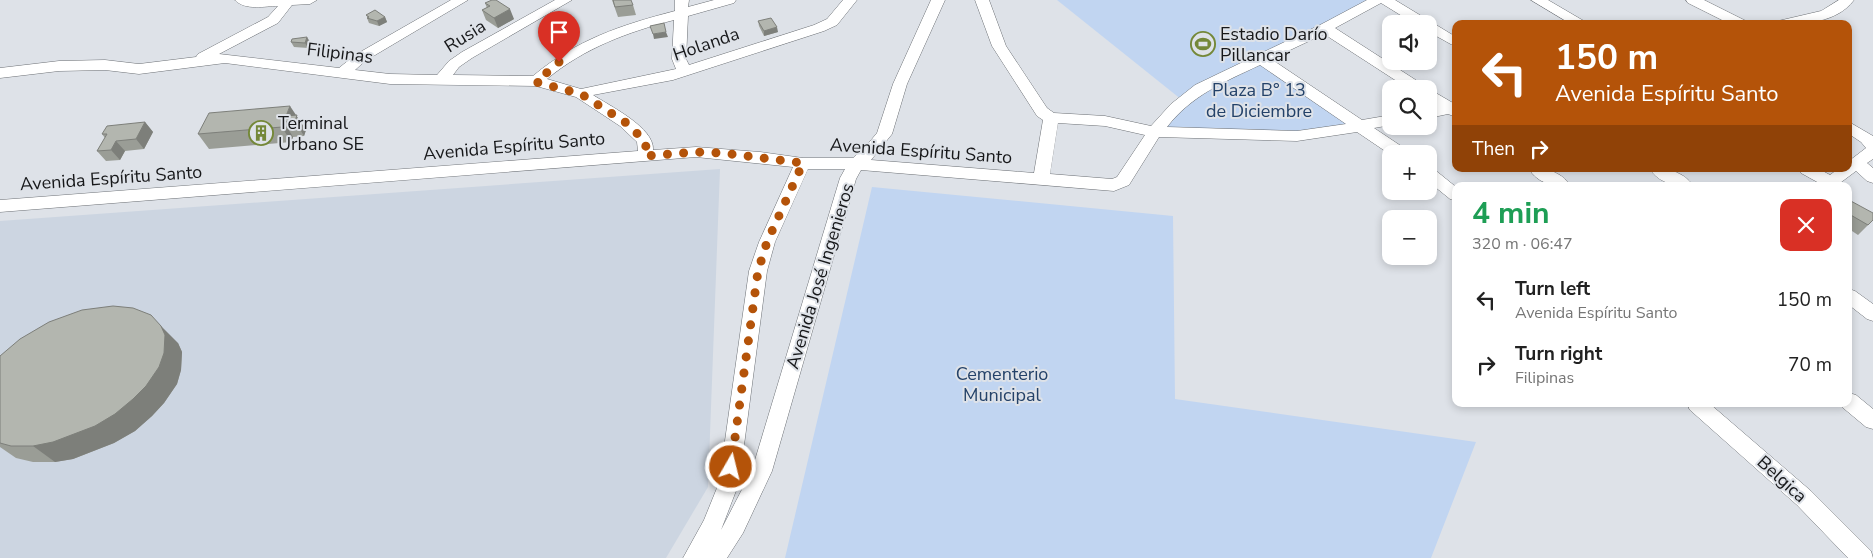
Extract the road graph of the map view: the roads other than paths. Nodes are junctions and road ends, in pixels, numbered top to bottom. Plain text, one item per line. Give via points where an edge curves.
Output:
1 (242, 0) edge
2 (310, 0) edge
3 (461, 0) edge
4 (565, 0) edge
5 (729, 0) edge
6 (850, 0) edge
7 (938, 0) edge
8 (982, 0) edge
9 (1377, 0) edge
10 (1386, 0) edge
11 (1538, 0) edge
12 (1693, 0) edge
13 (288, 1) edge
14 (1845, 3) edge
15 (681, 7) edge
16 (1410, 15) edge
17 (1575, 20) edge
18 (1733, 20) edge
19 (1798, 20) edge
20 (1325, 28) junction
21 (1437, 31) edge
22 (1452, 40) edge
23 (233, 41) junction
24 (1261, 59) junction
25 (236, 60) junction
26 (190, 62) junction
27 (684, 71) junction
28 (343, 72) junction
29 (0, 73) edge
30 (442, 80) junction
31 (1406, 80) edge
32 (536, 82) junction
33 (581, 94) junction
34 (1437, 99) edge
35 (1452, 108) edge
36 (1452, 109) edge
37 (1437, 111) edge
38 (1051, 118) junction
39 (1382, 122) edge
40 (1362, 126) junction
41 (1852, 129) edge
42 (1154, 132) junction
43 (1388, 145) edge
44 (1873, 149) edge
45 (645, 156) junction
46 (803, 163) junction
47 (857, 164) junction
48 (1856, 164) junction
49 (1852, 167) edge
50 (1541, 172) edge
51 (1663, 172) edge
52 (1811, 172) edge
53 (1845, 172) edge
54 (1873, 176) edge
55 (1041, 179) junction
56 (1437, 180) edge
57 (1556, 182) edge
58 (1679, 182) edge
59 (1825, 182) edge
60 (1831, 182) edge
61 (1452, 192) edge
62 (0, 206) edge
63 (1852, 298) edge
64 (1873, 314) edge
65 (1852, 404) edge
66 (1700, 407) edge
67 (1873, 421) edge
68 (694, 558) edge
69 (715, 558) edge
70 (1863, 558) edge

1 - 13 street via 252,3
2 - 13 street
3 - 28 street via 360,58
4 - 30 street, Rusia via 467,55 454,64
5 - 15 street
6 - 27 street, Holanda via 832,22 819,28
7 - 47 street, Avenida José Ingenieros via 900,84 884,134
8 - 38 street via 999,46 1042,112
9 - 20 street, Avenida Espíritu Santo
10 - 16 street
11 - 17 street
12 - 18 street
13 - 23 street via 272,20
14 - 19 street
15 - 27 street via 679,59
15 - 32 street via 612,33 559,62
20 - 24 street, Avenida Espíritu Santo
20 - 31 street
21 - 22 street
23 - 25 street via 229,55
23 - 26 street
24 - 40 street
24 - 42 street, Avenida Espíritu Santo via 1182,100
25 - 26 street, Filipinas
25 - 28 street, Filipinas
26 - 29 street, Filipinas via 139,69 104,65 59,66
27 - 33 street, Holanda via 649,82
28 - 30 street, Filipinas via 390,79
30 - 32 street, Filipinas
32 - 33 street, Filipinas
33 - 45 street, Filipinas via 636,132 646,144
34 - 35 street
36 - 37 street
38 - 42 street via 1105,121
38 - 55 street
39 - 40 street
40 - 42 street via 1297,136
40 - 43 street
41 - 44 street via 1866,138
42 - 55 street, Avenida Espíritu Santo via 1123,181 1114,185
44 - 48 street
45 - 46 street, Avenida Espíritu Santo via 723,153
45 - 62 street, Avenida Espíritu Santo
46 - 47 street, Avenida Espíritu Santo
46 - 68 street via 767,242 758,271 729,483 713,525
47 - 55 street, Avenida Espíritu Santo
47 - 69 street, Avenida José Ingenieros via 848,178 762,471 736,526
48 - 49 street
48 - 54 street
50 - 57 street
51 - 58 street
52 - 59 street
53 - 60 street
56 - 61 street
63 - 64 street
65 - 67 street
66 - 70 street, Belgica via 1804,498

